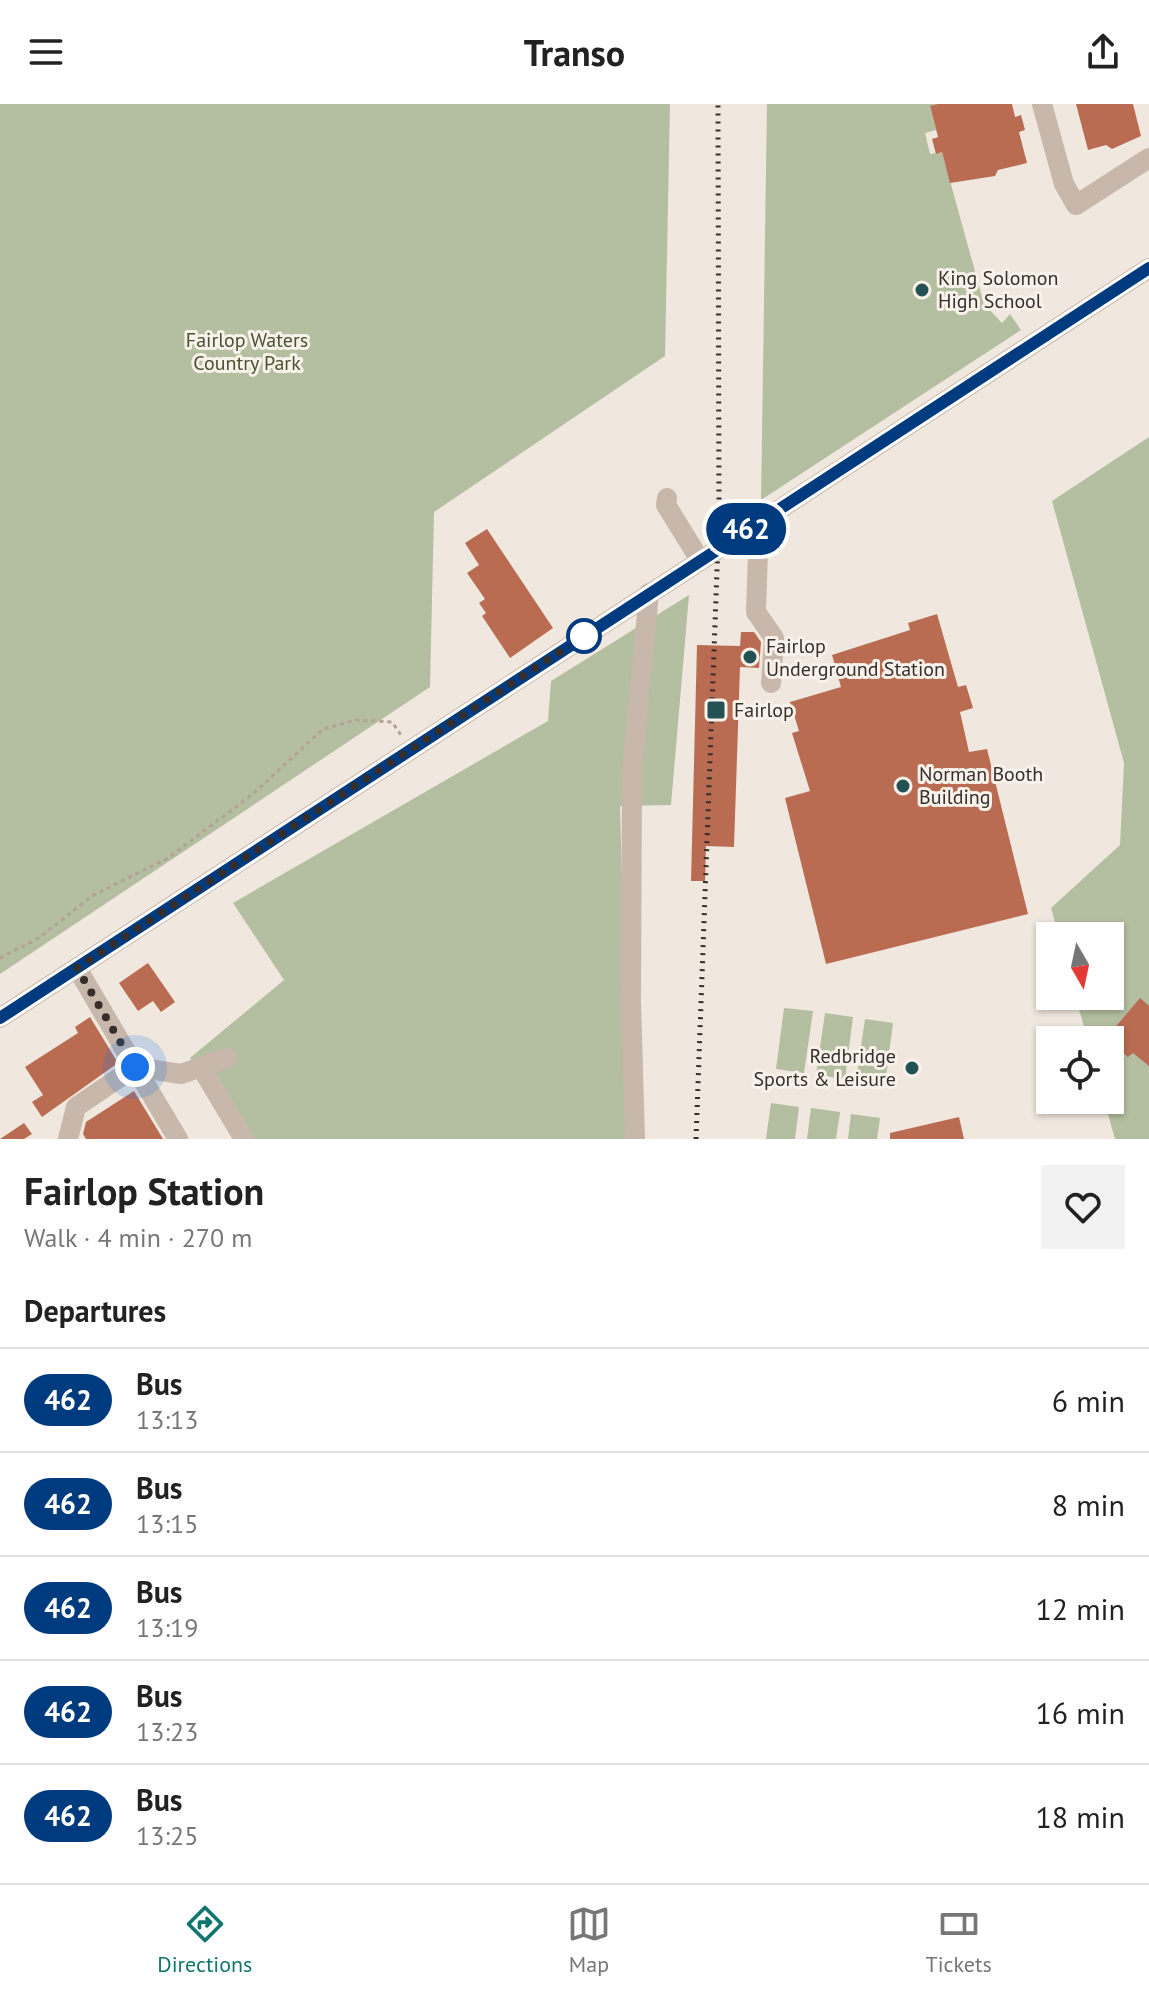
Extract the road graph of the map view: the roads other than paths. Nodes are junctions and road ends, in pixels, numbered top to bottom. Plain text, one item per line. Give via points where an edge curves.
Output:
1 (1042, 104) edge
2 (1149, 158) edge
3 (1149, 268) edge
4 (667, 498) dead end
5 (759, 521) junction
6 (700, 560) junction
7 (649, 593) junction
8 (771, 683) dead end
9 (77, 968) junction
10 (0, 1018) edge
11 (227, 1058) dead end
12 (135, 1067) junction
13 (201, 1067) junction
14 (68, 1139) edge
15 (178, 1139) edge
16 (244, 1139) edge
17 (635, 1139) edge

1 - 2 street via 1064,184 1076,205
3 - 5 street
4 - 6 street via 666,505
5 - 6 street
5 - 8 street via 756,612 774,638
6 - 7 street
7 - 9 street
7 - 17 street via 632,770
9 - 10 street
9 - 12 street
11 - 13 street
12 - 13 street via 181,1074
12 - 14 street via 76,1107
12 - 15 street
13 - 16 street

